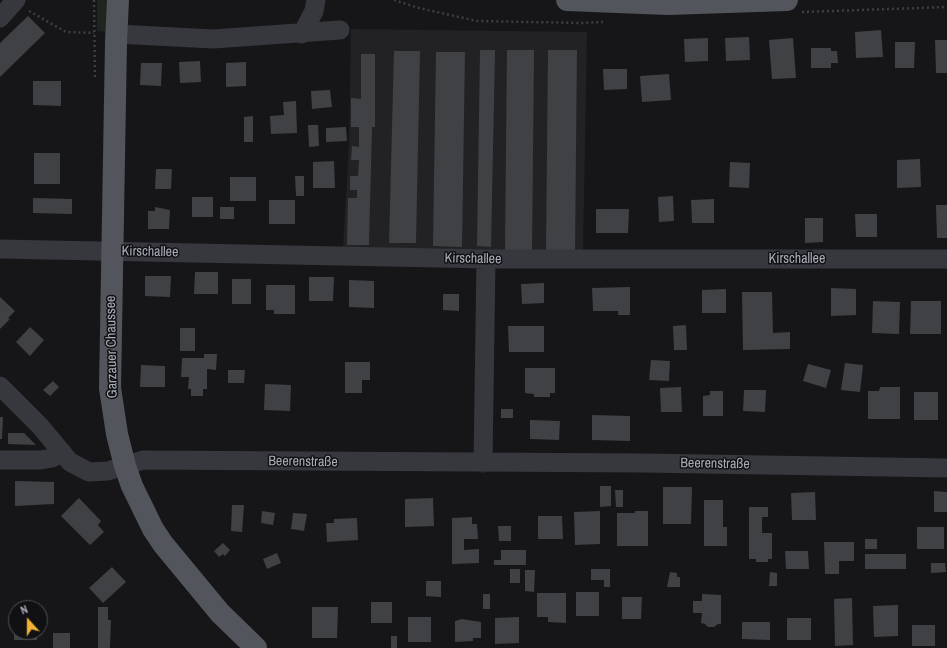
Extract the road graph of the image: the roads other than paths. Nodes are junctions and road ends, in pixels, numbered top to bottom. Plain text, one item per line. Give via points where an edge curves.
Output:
1 (118, 0) edge
2 (316, 0) edge
3 (567, 0) edge
4 (787, 0) edge
5 (16, 1) edge
6 (0, 18) edge
7 (340, 30) dead end
8 (117, 34) junction
9 (302, 34) junction
10 (0, 249) edge
11 (112, 251) junction
12 (486, 259) junction
13 (947, 259) edge
14 (0, 386) edge
15 (62, 452) junction
16 (0, 460) edge
17 (483, 463) junction
18 (125, 466) junction
19 (947, 468) edge
20 (248, 645) edge

1 - 8 main road, Garzauer Chaussee
2 - 9 street
3 - 4 main road via 668,4
5 - 6 street
7 - 9 street
8 - 9 street via 213,39
8 - 11 main road, Garzauer Chaussee
10 - 11 street, Kirschallee
11 - 12 street, Kirschallee
11 - 18 main road, Garzauer Chaussee via 110,388
12 - 13 street, Kirschallee
12 - 17 street
14 - 15 street, Beerenstraße
15 - 16 street via 52,458 41,460
15 - 18 street, Beerenstraße via 70,462 89,472 108,471
17 - 18 street, Beerenstraße via 143,460
17 - 19 street, Beerenstraße
18 - 20 main road, Garzauer Chaussee via 137,498 163,544

